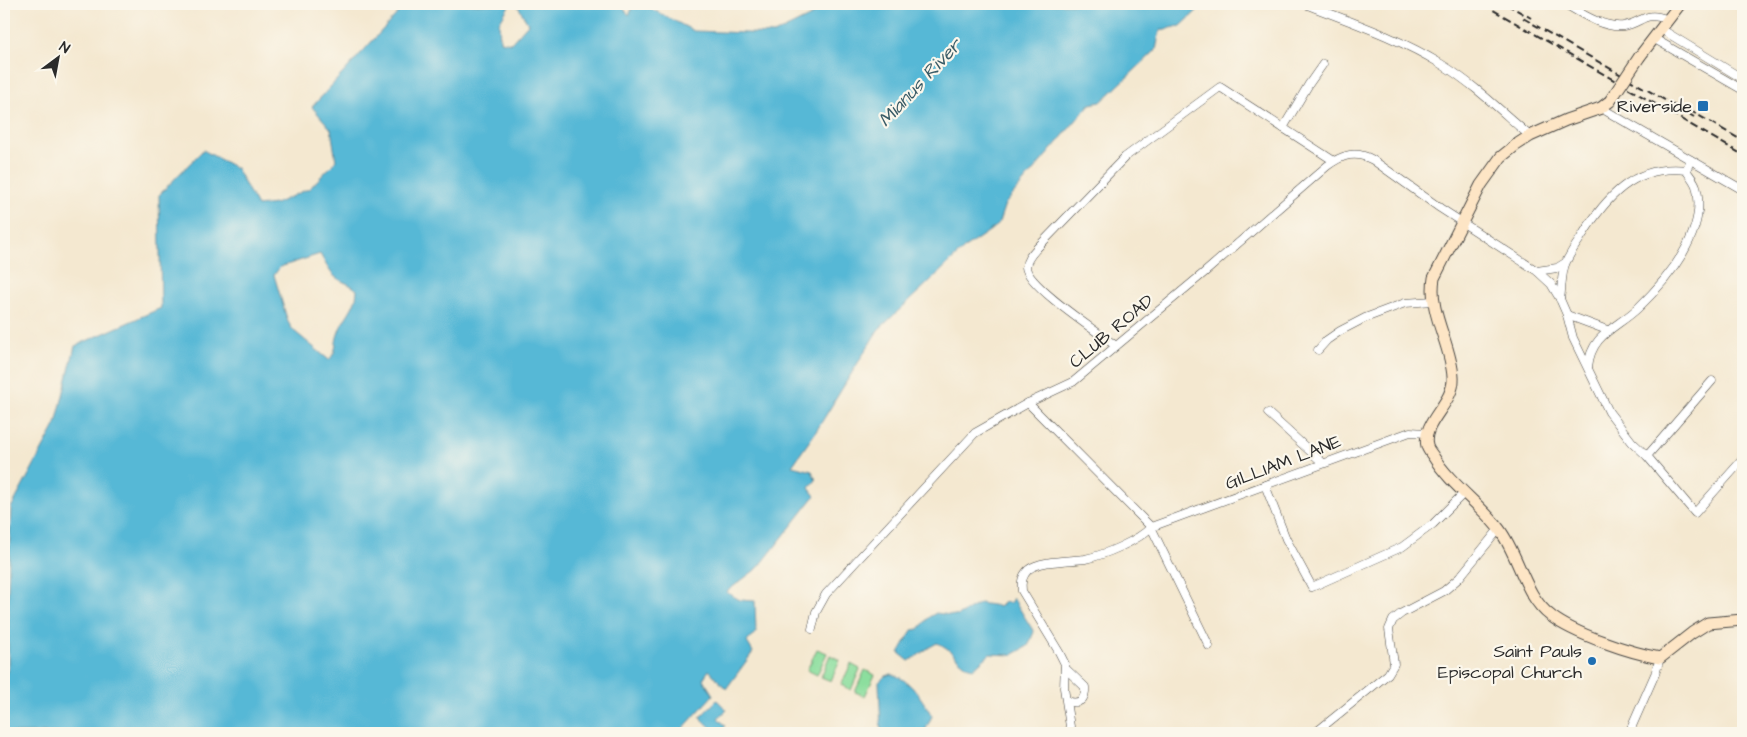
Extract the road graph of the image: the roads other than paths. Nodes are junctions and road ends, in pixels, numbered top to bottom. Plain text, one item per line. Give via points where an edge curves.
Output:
1 (1305, 4) edge
2 (1565, 4) edge
3 (1680, 4) edge
4 (1660, 29) junction
5 (1323, 64) dead end
6 (1743, 79) edge
7 (1743, 90) edge
8 (1605, 104) junction
9 (1283, 128) junction
10 (1530, 136) junction
11 (1691, 160) junction
12 (1334, 161) junction
13 (1686, 170) junction
14 (1743, 190) edge
15 (1462, 222) junction
16 (1565, 263) junction
17 (1537, 271) junction
18 (1560, 300) junction
19 (1432, 301) junction
20 (1566, 315) junction
21 (1607, 330) junction
22 (1116, 346) junction
23 (1318, 350) dead end
24 (1588, 369) junction
25 (1712, 381) dead end
26 (1028, 403) junction
27 (1268, 413) dead end
28 (1427, 433) junction
29 (1648, 456) junction
30 (1743, 459) edge
31 (1323, 463) junction
32 (1265, 486) junction
33 (1464, 493) junction
34 (1151, 527) junction
35 (1499, 529) junction
36 (1743, 620) edge
37 (812, 629) dead end
38 (1209, 646) dead end
39 (1660, 658) junction
40 (1065, 668) junction
41 (1067, 701) junction
42 (1071, 733) edge
43 (1315, 733) edge
44 (1629, 733) edge

1 - 10 street via 1396,41 1442,64
2 - 4 street via 1590,18 1615,26 1625,26 1650,15 1659,16
3 - 4 street
4 - 6 street
4 - 7 street
4 - 8 street, bridge
5 - 9 street
8 - 10 street
8 - 11 street
9 - 12 street
9 - 22 street via 1220,87 1125,157 1027,260 1030,276 1046,293
10 - 15 street via 1497,162 1481,184
11 - 13 street
11 - 14 street
12 - 15 street, CLUB ROAD via 1353,154 1366,156
12 - 22 street, CLUB ROAD
13 - 16 street via 1669,168 1644,174 1616,192 1594,215
13 - 21 street via 1696,184 1698,215 1685,250 1665,280 1630,315
15 - 17 street, CLUB ROAD
15 - 19 street via 1434,278
16 - 17 street via 1557,268
16 - 18 street
17 - 18 street, CLUB ROAD via 1551,284
18 - 20 street, CLUB ROAD
19 - 23 street via 1405,303 1365,318 1340,331
19 - 28 street via 1454,380 1451,392
20 - 21 street
20 - 24 street, CLUB ROAD
21 - 24 street via 1593,349
22 - 26 street, CLUB ROAD via 1073,382
24 - 29 street, CLUB ROAD via 1609,412 1632,442
25 - 29 street
26 - 34 street
26 - 37 street, CLUB ROAD via 975,434 826,594 816,612
27 - 31 street
28 - 31 street, GILLIAM LANE via 1410,432
28 - 33 street via 1427,447
29 - 30 street, CLUB ROAD via 1695,513
31 - 32 street, GILLIAM LANE
32 - 33 street via 1286,540 1312,588 1402,547
32 - 34 street, GILLIAM LANE
33 - 35 street
34 - 38 street
34 - 40 street, GILLIAM LANE via 1144,535 1087,558 1037,564 1028,569 1021,580 1022,591 1059,652
35 - 39 street via 1532,594 1550,616 1587,635
35 - 43 street via 1444,592 1393,620 1390,629 1394,664 1388,674
36 - 39 street via 1708,623
39 - 44 street
40 - 41 street
40 - 41 street via 1085,687 1084,698 1079,702
41 - 42 street

